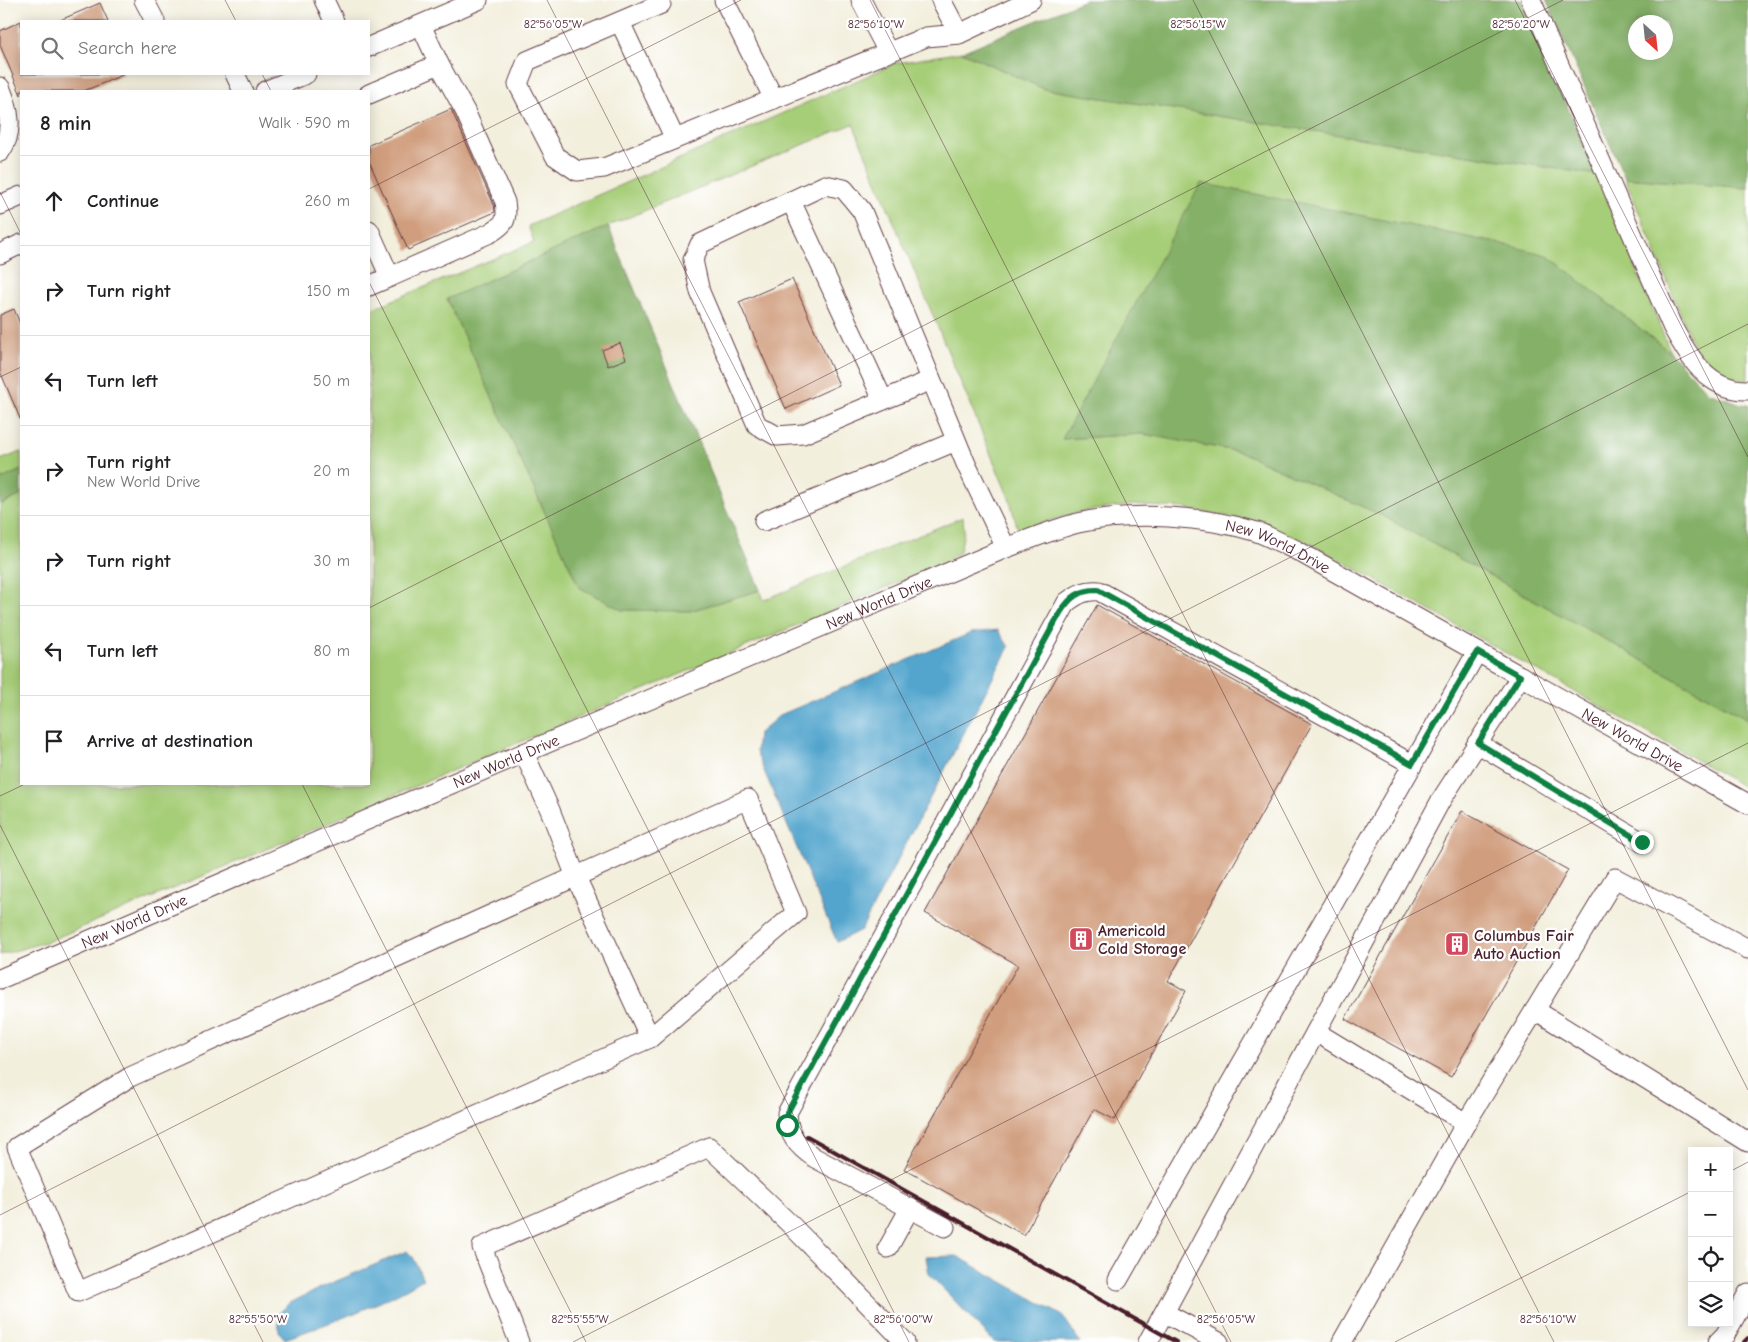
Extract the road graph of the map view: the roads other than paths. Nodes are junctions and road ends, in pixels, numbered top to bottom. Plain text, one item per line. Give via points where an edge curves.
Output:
1 (144, 0) edge
2 (324, 0) edge
3 (478, 0) edge
4 (724, 0) edge
5 (861, 0) edge
6 (941, 0) edge
7 (1031, 0) edge
8 (1531, 0) edge
9 (663, 1) edge
10 (459, 4) edge
11 (154, 20) edge
12 (334, 20) edge
13 (620, 22) junction
14 (421, 25) junction
15 (958, 34) junction
16 (370, 47) edge
17 (888, 52) junction
18 (439, 64) junction
19 (235, 75) edge
20 (305, 80) edge
21 (0, 87) edge
22 (243, 90) edge
23 (269, 90) edge
24 (370, 94) edge
25 (774, 98) junction
26 (675, 138) junction
27 (0, 152) edge
28 (791, 201) junction
29 (370, 232) edge
30 (20, 244) edge
31 (0, 254) edge
32 (390, 277) junction
33 (370, 286) edge
34 (931, 380) junction
35 (1748, 390) edge
36 (883, 400) junction
37 (956, 441) junction
38 (764, 522) dead end
39 (1006, 548) junction
40 (1477, 652) junction
41 (1520, 676) junction
42 (1478, 743) junction
43 (524, 753) junction
44 (1412, 764) junction
45 (1748, 804) edge
46 (1642, 842) dead end
47 (576, 877) junction
48 (1748, 948) edge
49 (0, 979) edge
50 (1535, 1010) junction
51 (1316, 1032) junction
52 (650, 1038) junction
53 (1466, 1123) junction
54 (1746, 1137) edge
55 (910, 1208) junction
56 (945, 1227) dead end
57 (888, 1248) dead end
58 (1118, 1280) dead end
59 (1748, 1293) edge
60 (1165, 1312) junction
61 (519, 1342) edge
62 (905, 1342) edge
63 (1148, 1342) edge
64 (1219, 1342) edge
65 (1342, 1342) edge
66 (1718, 1342) edge

1 - 11 street
2 - 12 street
3 - 10 street
4 - 25 street
5 - 17 street
6 - 15 street
7 - 15 street
8 - 35 street via 1687,354 1700,370 1722,385
9 - 13 street
10 - 14 street
13 - 26 street
13 - 26 street via 528,61 518,84 555,156 578,171 604,168
14 - 16 street
14 - 18 street
15 - 17 street via 926,37
17 - 25 street
18 - 24 street
18 - 32 street via 465,110 505,202 507,215 502,226 490,233
19 - 22 street
20 - 23 street
21 - 27 street via 8,105 9,119 8,140
25 - 26 street
28 - 34 street via 825,185 844,190 862,212
28 - 36 street
28 - 36 street via 700,244 693,260 700,292 757,425 777,436 803,434
29 - 32 street
30 - 31 street
32 - 33 street
34 - 36 street
34 - 37 street
37 - 38 street
37 - 39 street
39 - 40 street, New World Drive via 1079,523 1130,516 1214,522 1258,533 1296,550
39 - 43 street, New World Drive
40 - 41 street, New World Drive
40 - 44 street
41 - 42 street
41 - 45 street, New World Drive
42 - 46 street
42 - 51 street via 1441,800
43 - 47 street
43 - 49 street, New World Drive
44 - 55 street via 1098,590 1087,590 1067,602 787,1113 787,1125 801,1148
44 - 58 street
47 - 52 street
47 - 52 street via 748,799 796,913
47 - 52 street via 130,1077 17,1146 78,1292
48 - 50 street via 1615,878
50 - 53 street
50 - 54 street
51 - 53 street
51 - 60 street
53 - 65 street
55 - 56 street
55 - 57 street
59 - 66 street
60 - 63 street
60 - 64 street
61 - 62 street via 482,1247 709,1147 792,1226

